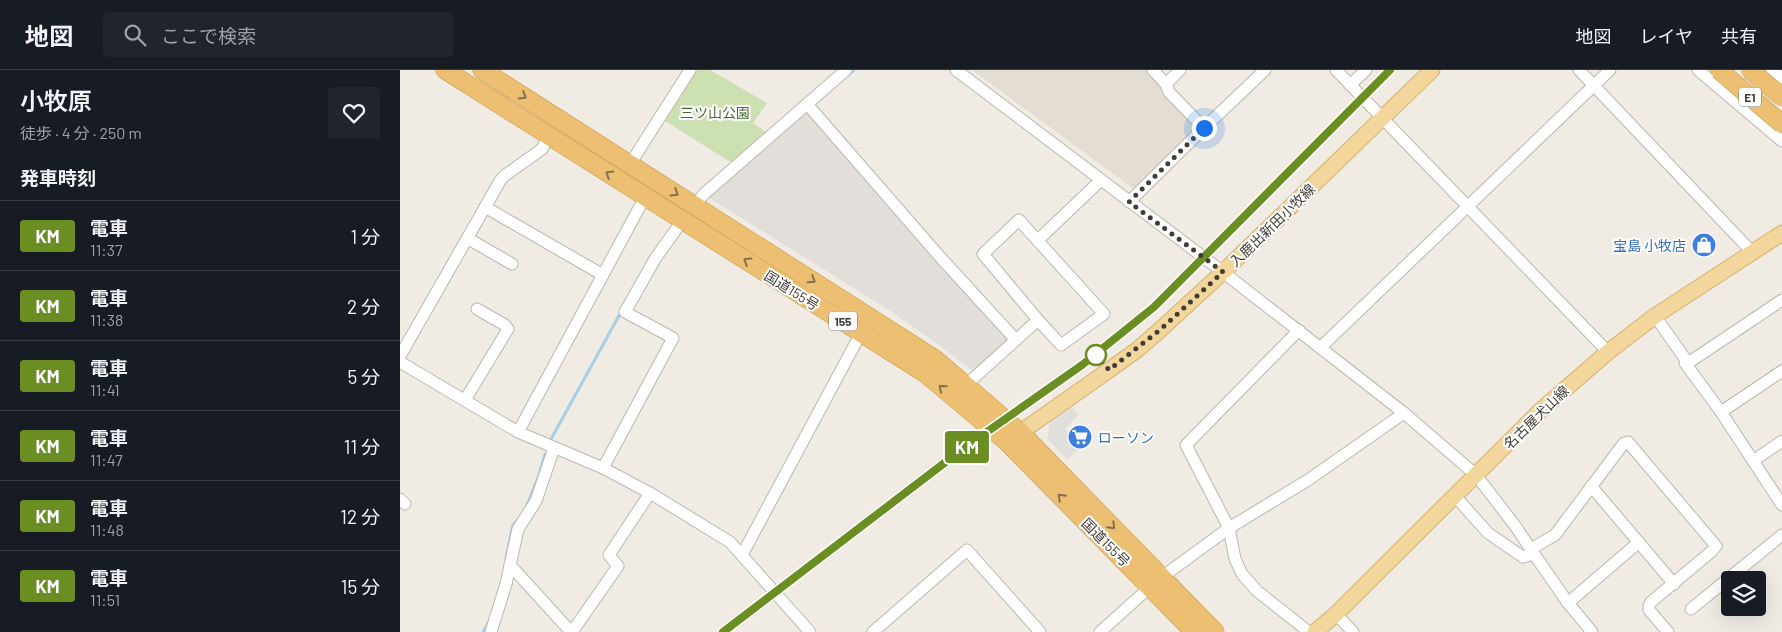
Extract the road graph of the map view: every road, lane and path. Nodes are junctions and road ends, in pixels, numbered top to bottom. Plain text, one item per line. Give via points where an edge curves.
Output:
1 (445, 70) edge
2 (482, 70) edge
3 (690, 70) edge
4 (846, 70) edge
5 (956, 70) edge
6 (1153, 70) edge
7 (1180, 70) edge
8 (1265, 70) edge
9 (1336, 70) edge
10 (1366, 70) edge
11 (1432, 70) edge
12 (1579, 70) edge
13 (1610, 70) edge
14 (1698, 70) edge
15 (1719, 70) edge
16 (1750, 70) edge
17 (1773, 70) edge
18 (1782, 78) edge
19 (1166, 84) junction
20 (1350, 85) junction
21 (1594, 86) junction
22 (1782, 97) edge
23 (808, 104) junction
24 (1743, 108) junction
25 (1382, 118) junction
26 (1782, 124) edge
27 (1204, 128) junction
28 (1782, 141) edge
29 (544, 145) dead end
30 (630, 164) junction
31 (1101, 180) junction
32 (645, 197) junction
33 (1129, 202) junction
34 (695, 205) junction
35 (1467, 206) junction
36 (486, 207) junction
37 (682, 221) junction
38 (1782, 233) edge
39 (468, 238) junction
40 (1038, 240) junction
41 (1752, 252) junction
42 (512, 264) dead end
43 (1223, 272) junction
44 (603, 275) junction
45 (1782, 300) edge
46 (477, 309) dead end
47 (1655, 316) junction
48 (1038, 320) junction
49 (1299, 330) junction
50 (861, 333) junction
51 (1016, 340) junction
52 (1321, 348) junction
53 (1608, 352) junction
54 (400, 356) edge
55 (400, 362) edge
56 (1688, 363) junction
57 (1782, 371) edge
58 (966, 385) junction
59 (465, 400) junction
60 (1721, 412) junction
61 (1404, 413) junction
62 (518, 432) junction
63 (1014, 438) junction
64 (1782, 441) edge
65 (554, 448) junction
66 (1753, 461) junction
67 (603, 468) junction
68 (1476, 475) junction
69 (1591, 486) junction
70 (650, 493) junction
71 (1455, 496) junction
72 (1782, 504) edge
73 (1229, 528) junction
74 (1782, 535) edge
75 (1639, 542) junction
76 (1532, 552) junction
77 (742, 555) junction
78 (510, 565) junction
79 (1156, 582) junction
80 (1674, 584) junction
81 (1568, 603) junction
82 (1691, 609) dead end
83 (1336, 614) junction
84 (491, 632) edge
85 (572, 632) edge
86 (810, 632) edge
87 (873, 632) edge
88 (1040, 632) edge
89 (1100, 632) edge
90 (1194, 632) edge
91 (1215, 632) edge
92 (1309, 632) edge
93 (1315, 632) edge
94 (1353, 632) edge
95 (1592, 632) edge
96 (1668, 632) edge

32 -> 1 highway, 国道155号 / 155
2 -> 30 highway, 国道155号 / 155
3 - 30 street
4 - 23 street
5 - 31 street
6 - 19 street
7 - 19 street
8 - 27 street
9 - 20 street
10 - 20 street
11 - 25 main road, 入鹿出新田小牧線
12 - 21 street
13 - 21 street
14 - 24 street
15 - 26 highway, E1, bridge
16 - 22 highway, E1, bridge
17 - 18 street
17 - 24 street
19 - 27 street
20 - 25 street
21 - 35 street
21 - 41 street
23 - 34 street
23 - 51 street
24 - 28 street
25 - 35 street
25 - 43 main road, 入鹿出新田小牧線
27 - 33 street
29 - 36 street via 504,176
30 -> 34 highway, 国道155号 / 155
31 - 33 street
31 - 40 street
32 - 37 highway, 国道155号 / 155
32 - 44 street
33 - 43 street
34 -> 58 highway, 国道155号 / 155 via 934,359
35 - 52 street
35 - 53 street
36 - 39 street
36 - 44 street
50 -> 37 highway, 国道155号 / 155
37 - 67 street via 652,264 625,312 673,338
38 - 41 main road, 名古屋犬山線
39 - 42 street
39 - 54 street
40 - 48 street via 1020,220 983,254
40 - 48 street via 1104,314 1061,346
41 - 47 main road, 名古屋犬山線
43 - 49 street
43 - 63 main road, 入鹿出新田小牧線 via 1137,350
44 - 62 street
45 - 56 street
46 - 59 street via 508,329
47 - 53 main road, 名古屋犬山線
47 - 56 street
48 - 51 street
49 - 52 street
49 - 73 street via 1186,445
63 -> 50 highway, 国道155号 / 155 via 926,374
50 - 77 street
51 - 58 street
52 - 61 street
53 - 68 main road, 名古屋犬山線 via 1541,410
55 - 59 street
56 - 60 street
57 - 60 street
58 - 63 highway, 国道155号 / 155
59 - 62 street
60 - 66 street
61 - 68 street
61 - 73 street via 1308,480
62 - 65 street
63 - 79 highway, 国道155号 / 155
64 - 66 street
65 - 67 street
65 - 78 street via 536,501 518,529
66 - 72 street
67 - 70 street
68 - 71 main road, 名古屋犬山線
68 - 76 street
69 - 75 street
69 - 76 street via 1555,535
69 - 80 street via 1624,443 1631,444 1716,546
70 - 77 street via 730,542
70 - 85 street via 609,555 618,566
71 - 76 street via 1488,533 1523,558
71 - 83 main road, 名古屋犬山線
73 - 79 street
73 - 92 street via 1235,559 1242,574 1257,591
74 - 82 street
75 - 80 street
75 - 81 street
76 - 81 street
77 - 86 street
78 - 84 street
78 - 85 street
79 - 89 street
79 - 90 highway, 国道155号 / 155
79 - 91 highway, 国道155号 / 155
80 - 96 street via 1649,606
81 - 95 street
83 - 93 main road, 名古屋犬山線
83 - 94 street
87 - 88 street via 967,550

